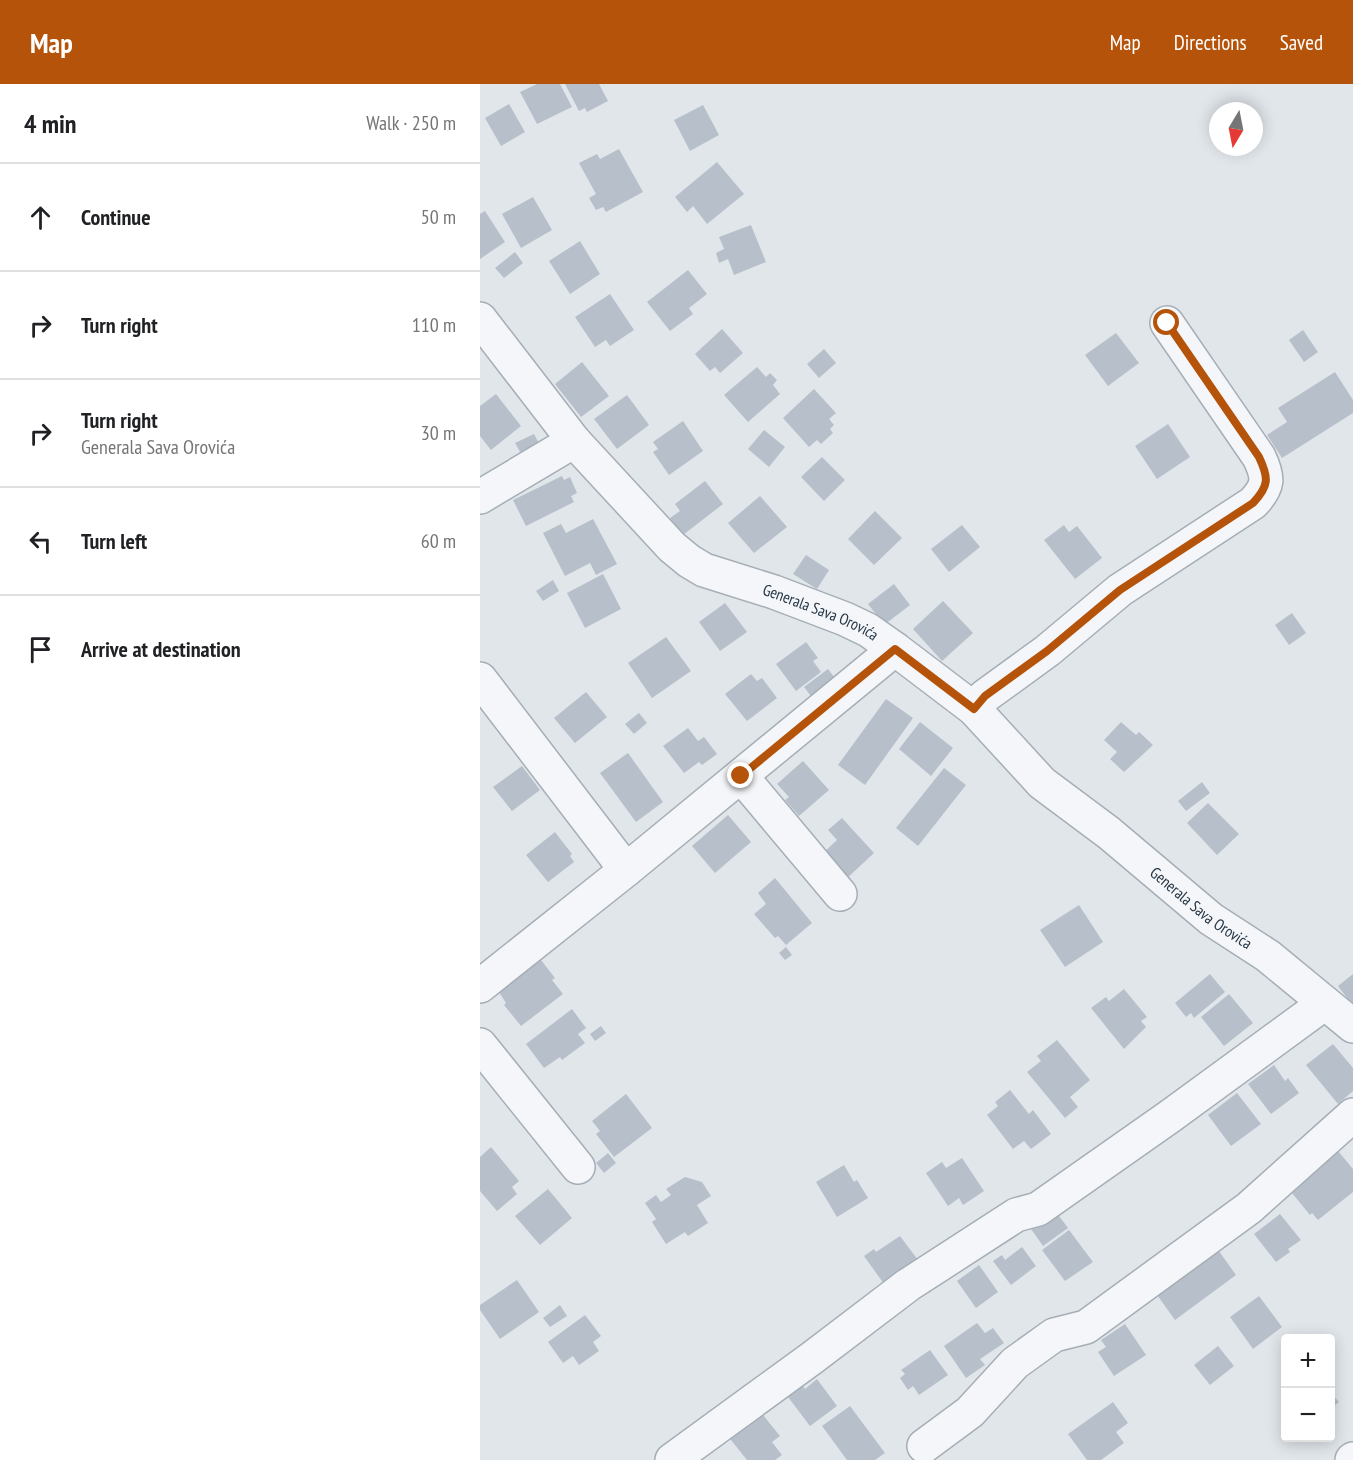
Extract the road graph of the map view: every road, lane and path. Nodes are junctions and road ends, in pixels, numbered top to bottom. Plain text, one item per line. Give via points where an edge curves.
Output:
1 (480, 320) edge
2 (1167, 323) dead end
3 (574, 441) junction
4 (480, 497) edge
5 (895, 649) junction
6 (480, 679) edge
7 (974, 709) junction
8 (741, 776) junction
9 (626, 870) junction
10 (840, 894) dead end
11 (480, 986) edge
12 (1325, 1003) junction
13 (1353, 1026) edge
14 (480, 1045) edge
15 (1353, 1115) edge
16 (578, 1167) dead end
17 (924, 1446) dead end
18 (672, 1460) edge

1 - 3 street, Generala Sava Orovića
2 - 7 street via 1259,457 1267,473 1265,490 1253,503 1120,590 985,696
3 - 4 street
3 - 5 street, Generala Sava Orovića via 689,561 704,570 845,619
5 - 7 street, Generala Sava Orovića
5 - 8 street
6 - 9 street
7 - 12 street, Generala Sava Orovića via 1042,783 1109,833 1211,919 1268,956
8 - 9 street
8 - 10 street
9 - 11 street
12 - 13 street, Generala Sava Orovića
12 - 18 street via 1038,1209 1016,1215 908,1285
14 - 16 street
15 - 17 street via 1240,1215 1086,1327 1054,1335 1015,1363 970,1412

